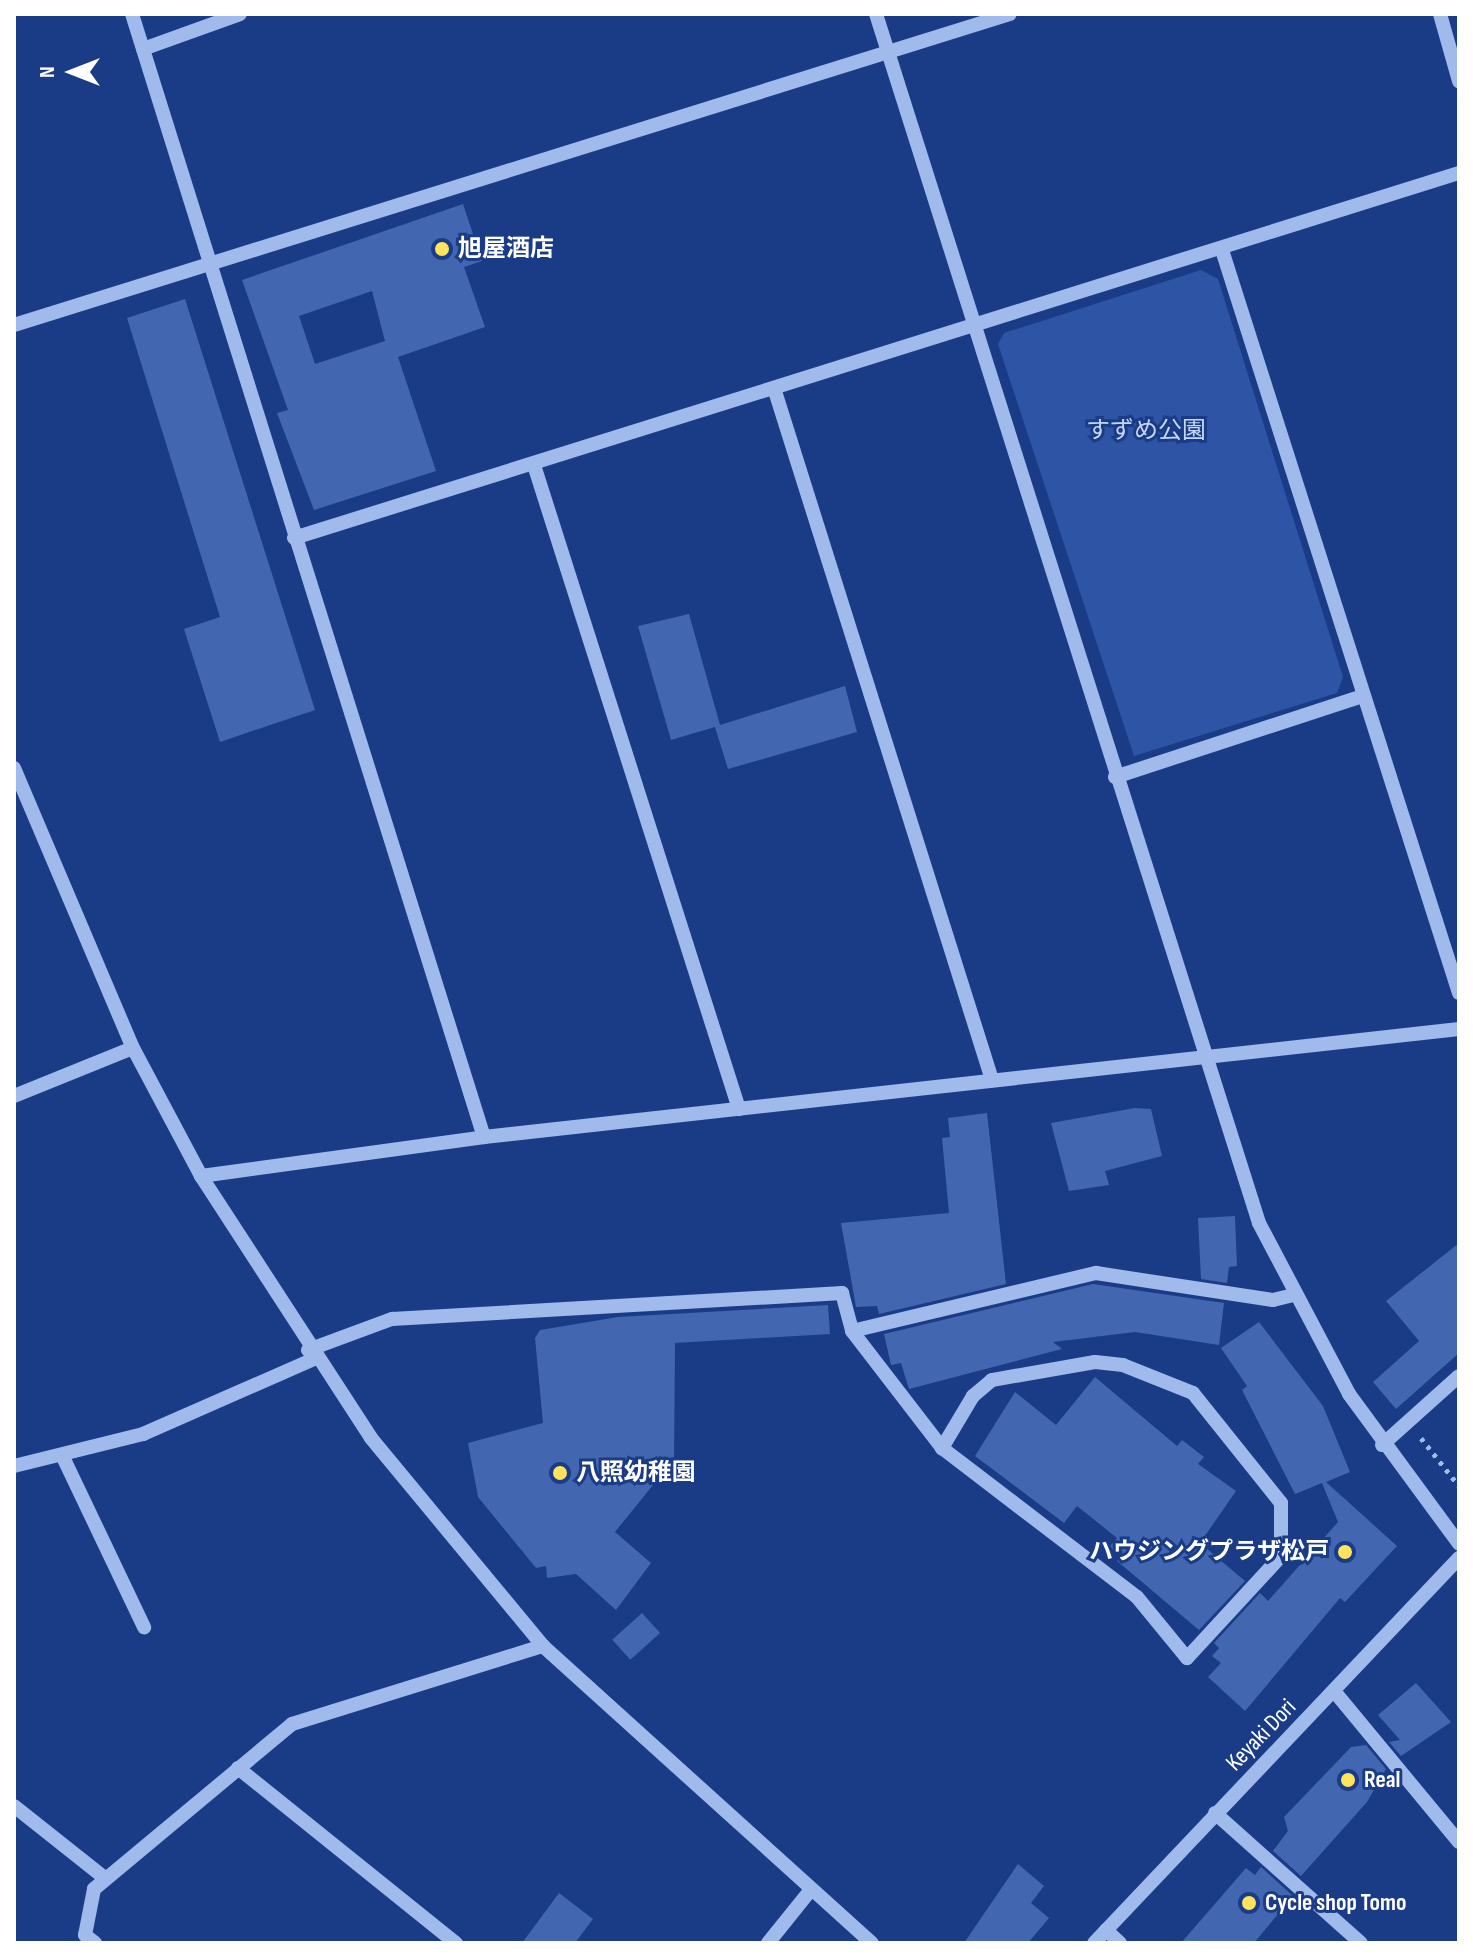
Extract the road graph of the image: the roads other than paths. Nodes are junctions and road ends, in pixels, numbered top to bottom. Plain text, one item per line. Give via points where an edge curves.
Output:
1 (132, 14) edge
2 (240, 14) edge
3 (876, 14) edge
4 (1010, 14) edge
5 (1440, 14) edge
6 (143, 49) junction
7 (887, 49) junction
8 (1459, 81) edge
9 (1459, 173) edge
10 (1222, 250) junction
11 (208, 264) junction
12 (14, 325) edge
13 (973, 327) junction
14 (774, 388) junction
15 (534, 465) junction
16 (294, 538) junction
17 (1363, 696) junction
18 (14, 768) edge
19 (1115, 777) junction
20 (1459, 993) edge
21 (1459, 1029) edge
22 (133, 1048) junction
23 (1204, 1057) junction
24 (992, 1080) junction
25 (14, 1096) edge
26 (739, 1109) junction
27 (484, 1137) junction
28 (201, 1176) junction
29 (1293, 1295) junction
30 (852, 1331) junction
31 (311, 1355) junction
32 (1459, 1376) edge
33 (1382, 1445) junction
34 (942, 1448) junction
35 (62, 1455) junction
36 (14, 1466) edge
37 (1459, 1544) edge
38 (1459, 1559) edge
39 (144, 1627) dead end
40 (543, 1646) junction
41 (1334, 1691) junction
42 (238, 1768) junction
43 (14, 1806) edge
44 (1215, 1813) junction
45 (1459, 1842) edge
46 (106, 1879) junction
47 (809, 1892) junction
48 (1106, 1930) junction
49 (95, 1943) edge
50 (456, 1943) edge
51 (768, 1943) edge
52 (872, 1943) edge
53 (1094, 1943) edge
54 (1120, 1943) edge
55 (1361, 1943) edge

1 - 6 street
2 - 6 street
3 - 7 street
4 - 7 street
5 - 8 street
6 - 11 street
7 - 11 street
7 - 13 street
9 - 10 street
10 - 13 street
10 - 17 street
11 - 12 street
11 - 16 street
13 - 14 street
13 - 19 street
14 - 15 street
14 - 24 street
15 - 16 street
15 - 26 street
16 - 27 street
17 - 19 street
17 - 20 street
18 - 22 street
19 - 23 street
21 - 23 street
22 - 25 street
22 - 28 street
23 - 24 street
23 - 29 street via 1259,1223
24 - 26 street
26 - 27 street
27 - 28 street
28 - 31 street
29 - 30 street via 1273,1300 1096,1273
29 - 33 street
30 - 31 street via 842,1293 392,1319
30 - 34 street
31 - 35 street via 143,1434
31 - 40 street
32 - 33 street
33 - 37 street
34 - 34 street via 973,1396 992,1380 1095,1362 1123,1365 1193,1393 1281,1503 1281,1556 1187,1658 1137,1597
35 - 36 street
35 - 39 street
38 - 41 street, Keyaki Dori
40 - 42 street via 292,1724
40 - 47 street
41 - 44 street, Keyaki Dori
41 - 45 street
42 - 46 street
42 - 50 street
43 - 46 street
44 - 48 street, Keyaki Dori
44 - 55 street
46 - 49 street via 89,1907 85,1935
47 - 51 street
47 - 52 street
48 - 53 street, Keyaki Dori
48 - 54 street

